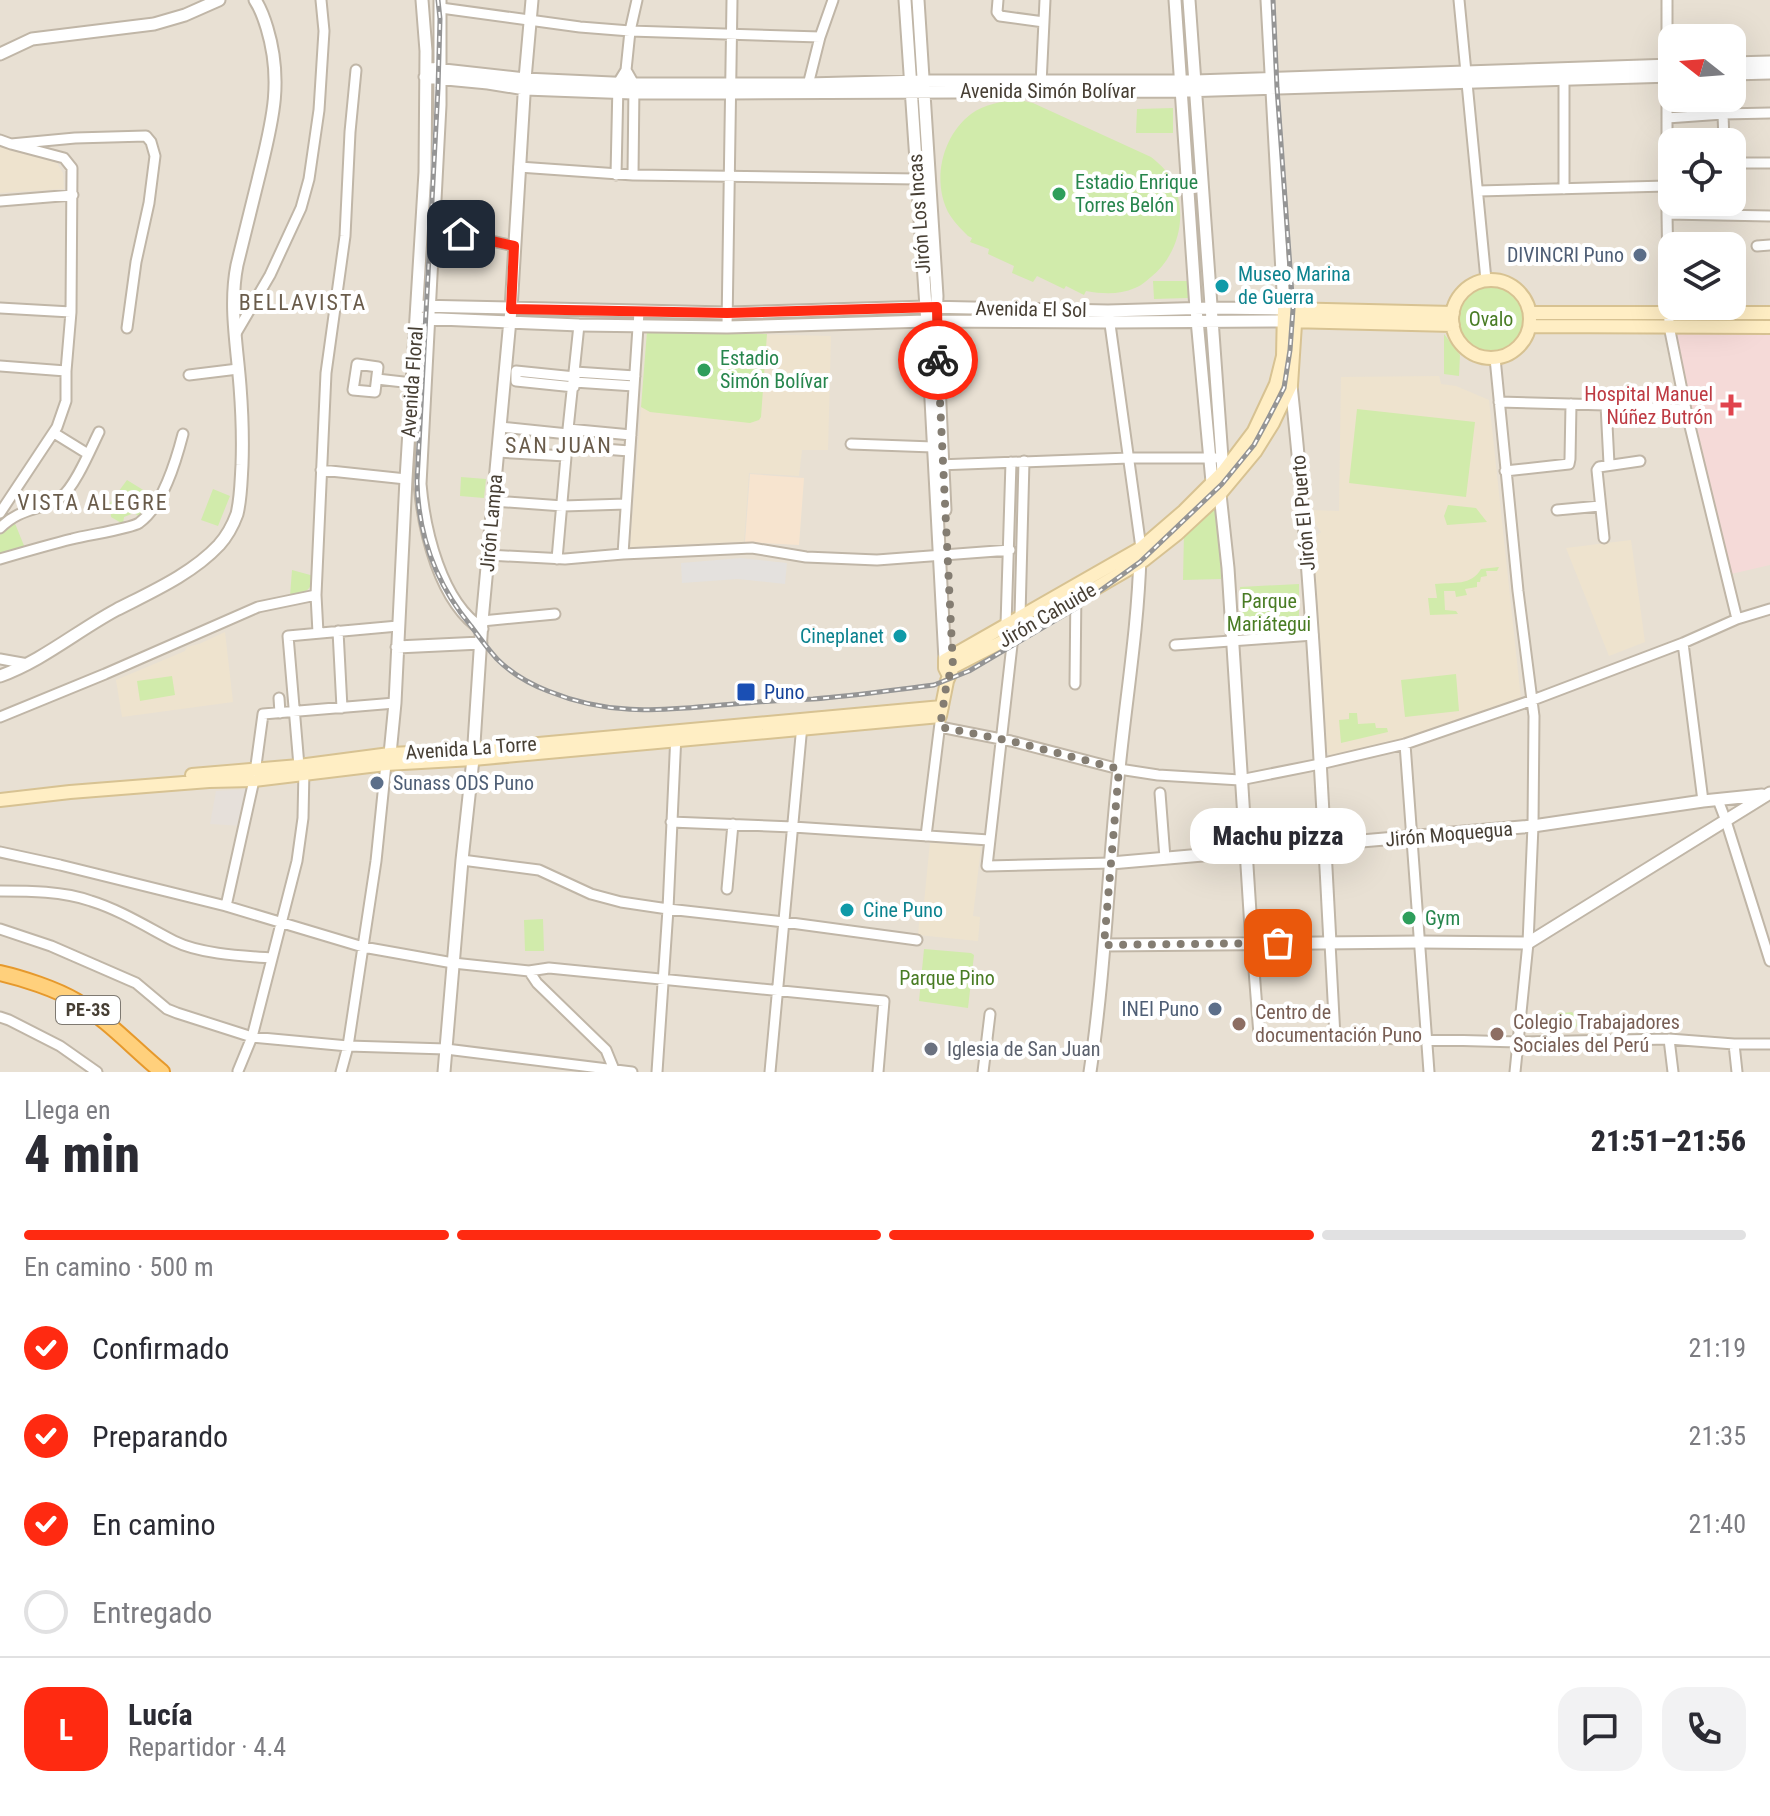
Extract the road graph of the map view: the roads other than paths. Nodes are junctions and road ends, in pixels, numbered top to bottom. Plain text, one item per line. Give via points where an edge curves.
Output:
1 (219, 0) edge
2 (255, 0) edge
3 (321, 0) edge
4 (422, 0) edge
5 (532, 0) edge
6 (637, 0) edge
7 (732, 0) edge
8 (833, 0) edge
9 (905, 0) edge
10 (918, 0) edge
11 (998, 0) edge
12 (1045, 0) edge
13 (1175, 0) edge
14 (1189, 0) edge
15 (1267, 0) edge
16 (1459, 0) edge
17 (1667, 0) edge
18 (440, 4) edge
19 (531, 20) junction
20 (1044, 22) junction
21 (1668, 24) edge
22 (630, 31) junction
23 (731, 35) junction
24 (820, 37) junction
25 (0, 54) edge
26 (1770, 62) edge
27 (1746, 63) edge
28 (356, 70) dead end
29 (626, 70) junction
30 (1658, 71) edge
31 (1658, 72) edge
32 (425, 73) junction
33 (441, 73) junction
34 (1770, 73) edge
35 (1746, 74) edge
36 (1467, 77) junction
37 (1564, 79) junction
38 (1271, 83) junction
39 (525, 84) junction
40 (916, 86) junction
41 (1040, 86) junction
42 (1181, 86) junction
43 (1195, 86) junction
44 (618, 88) junction
45 (633, 88) junction
46 (807, 88) junction
47 (730, 89) junction
48 (1667, 112) edge
49 (1770, 113) edge
50 (1723, 114) junction
51 (1667, 118) junction
52 (1667, 128) edge
53 (1724, 128) edge
54 (0, 140) edge
55 (11, 144) junction
56 (1746, 163) edge
57 (1770, 163) edge
58 (519, 167) junction
59 (616, 175) junction
60 (633, 175) junction
61 (729, 178) junction
62 (917, 179) junction
63 (1658, 186) edge
64 (1564, 189) junction
65 (1478, 191) junction
66 (73, 195) junction
67 (0, 201) edge
68 (1746, 215) edge
69 (1770, 216) edge
70 (434, 228) junction
71 (1770, 245) edge
72 (514, 246) junction
73 (1757, 246) dead end
74 (1486, 280) junction
75 (931, 307) junction
76 (0, 308) edge
77 (1212, 308) junction
78 (511, 309) junction
79 (71, 312) junction
80 (639, 312) junction
81 (423, 313) junction
82 (727, 313) junction
83 (1770, 313) edge
84 (1746, 314) edge
85 (1197, 315) junction
86 (1290, 315) junction
87 (1109, 316) junction
88 (1453, 319) junction
89 (1530, 319) junction
90 (1658, 319) edge
91 (1669, 320) edge
92 (1682, 320) edge
93 (931, 321) junction
94 (1212, 321) junction
95 (509, 322) junction
96 (579, 325) junction
97 (639, 326) junction
98 (727, 327) junction
99 (1770, 327) edge
100 (127, 328) dead end
101 (235, 335) junction
102 (1495, 358) junction
103 (0, 366) edge
104 (238, 369) junction
105 (66, 371) junction
106 (189, 375) dead end
107 (377, 379) dead end
108 (574, 380) junction
109 (634, 381) junction
110 (412, 383) junction
111 (1291, 385) junction
112 (1499, 402) junction
113 (1571, 404) junction
114 (1606, 405) junction
115 (1686, 410) junction
116 (500, 427) junction
117 (99, 432) dead end
118 (568, 432) junction
119 (54, 433) junction
120 (183, 434) dead end
121 (631, 435) junction
122 (851, 444) dead end
123 (933, 447) junction
124 (567, 451) junction
125 (629, 451) junction
126 (497, 452) junction
127 (88, 454) junction
128 (1129, 458) junction
129 (1216, 458) junction
130 (1024, 461) junction
131 (1640, 461) dead end
132 (1011, 462) junction
133 (1609, 464) junction
134 (939, 465) junction
135 (321, 470) junction
136 (1505, 471) junction
137 (1223, 472) junction
138 (406, 479) junction
139 (1212, 482) junction
140 (1220, 494) junction
141 (493, 501) junction
142 (626, 504) junction
143 (563, 506) junction
144 (1600, 506) junction
145 (1557, 510) dead end
146 (0, 513) edge
147 (0, 528) edge
148 (1604, 538) dead end
149 (1141, 548) junction
150 (1010, 550) junction
151 (623, 554) junction
152 (944, 554) junction
153 (488, 555) junction
154 (0, 559) edge
155 (557, 559) junction
156 (1140, 562) junction
157 (1076, 585) junction
158 (316, 595) junction
159 (1076, 599) junction
160 (1770, 609) edge
161 (555, 614) dead end
162 (1020, 616) junction
163 (1737, 619) junction
164 (482, 625) junction
165 (398, 626) junction
166 (1010, 630) junction
167 (338, 631) junction
168 (318, 633) junction
169 (1313, 635) junction
170 (1232, 641) junction
171 (481, 643) junction
172 (1683, 643) junction
173 (1175, 645) dead end
174 (397, 647) junction
175 (0, 659) edge
176 (29, 664) junction
177 (948, 665) junction
178 (0, 676) edge
179 (1075, 684) dead end
180 (279, 698) dead end
181 (1533, 700) junction
182 (395, 703) junction
183 (342, 708) junction
184 (294, 712) junction
185 (280, 713) junction
186 (0, 717) edge
187 (940, 717) junction
188 (802, 724) junction
189 (676, 736) junction
190 (1001, 739) junction
191 (1405, 744) junction
192 (473, 755) junction
193 (388, 759) junction
194 (1320, 764) junction
195 (302, 769) junction
196 (1119, 769) junction
197 (255, 774) junction
198 (1240, 780) junction
199 (1160, 793) dead end
200 (1768, 794) edge
201 (0, 798) edge
202 (1718, 800) junction
203 (1703, 801) junction
204 (1726, 821) junction
205 (671, 822) junction
206 (733, 824) junction
207 (1533, 826) junction
208 (793, 827) junction
209 (926, 836) junction
210 (1412, 837) junction
211 (989, 840) junction
212 (1324, 845) junction
213 (0, 852) edge
214 (1246, 852) junction
215 (1165, 858) junction
216 (462, 860) junction
217 (1111, 863) junction
218 (727, 889) dead end
219 (0, 891) edge
220 (226, 906) junction
221 (668, 909) junction
222 (280, 922) junction
223 (784, 922) junction
224 (0, 929) edge
225 (1767, 934) edge
226 (917, 940) dead end
227 (1420, 942) junction
228 (1330, 943) junction
229 (1528, 943) junction
230 (1252, 944) junction
231 (1104, 945) junction
232 (363, 947) junction
233 (271, 958) junction
234 (1770, 961) edge
235 (453, 963) junction
236 (529, 971) junction
237 (0, 973) edge
238 (663, 980) junction
239 (778, 989) junction
240 (990, 1014) dead end
241 (0, 1017) edge
242 (1259, 1035) dead end
243 (252, 1037) junction
244 (1427, 1038) junction
245 (1669, 1039) junction
246 (1518, 1042) junction
247 (1734, 1044) junction
248 (1770, 1044) edge
249 (348, 1046) junction
250 (446, 1049) junction
251 (238, 1071) edge
252 (614, 1071) edge
253 (97, 1072) edge
254 (162, 1072) edge
255 (341, 1072) edge
256 (444, 1072) edge
257 (632, 1072) edge
258 (657, 1072) edge
259 (770, 1072) edge
260 (878, 1072) edge
261 (983, 1072) edge
262 (1090, 1072) edge
263 (1429, 1072) edge
264 (1515, 1072) edge
265 (1673, 1072) edge
266 (1737, 1072) edge

1 - 25 street via 154,24 32,39
2 - 101 street via 276,63 276,104 235,278
3 - 101 street via 319,110 307,187 270,275
4 - 32 street, Avenida Floral
5 - 19 street, Jirón Lampa
6 - 22 street
7 - 23 street
8 - 24 street
9 - 40 street, Jirón Los Incas
10 - 40 street, Jirón Los Incas
11 - 20 street via 1000,16
12 - 20 street
13 - 42 street
14 - 43 street
15 - 38 street
16 - 36 street
17 - 21 street
18 - 19 street
18 - 33 street, Avenida Floral
19 - 22 street
19 - 39 street, Jirón Lampa
20 - 41 street
22 - 23 street
22 - 29 street
23 - 24 street
23 - 47 street
24 - 46 street
26 - 27 street
28 - 135 street
29 - 44 street
29 - 45 street
30 - 36 street, Avenida Simón Bolívar
31 - 37 street, Avenida Simón Bolívar
32 - 33 street, Avenida Simón Bolívar
32 - 81 street, Avenida Floral
33 - 39 street, Avenida Simón Bolívar
33 - 70 street, Avenida Floral
34 - 35 street
36 - 37 street, Avenida Simón Bolívar
36 - 38 street, Avenida Simón Bolívar
36 - 65 street
37 - 64 street
38 - 43 street, Avenida Simón Bolívar
38 - 86 street
39 - 44 street, Avenida Simón Bolívar
39 - 58 street, Jirón Lampa
40 - 41 street, Avenida Simón Bolívar
40 - 46 street, Avenida Simón Bolívar
40 - 62 street, Jirón Los Incas
40 - 75 street, Jirón Los Incas
41 - 42 street, Avenida Simón Bolívar
42 - 43 street, Avenida Simón Bolívar
42 - 85 street
43 - 77 street
44 - 45 street, Avenida Simón Bolívar
44 - 59 street
45 - 47 street, Avenida Simón Bolívar
45 - 60 street
46 - 47 street, Avenida Simón Bolívar
47 - 61 street
48 - 51 street
49 - 50 street
50 - 51 street
50 - 53 street
51 - 52 street
54 - 55 street
55 - 66 street via 68,161
55 - 100 street via 146,136 151,142 155,156 149,203
56 - 57 street
58 - 59 street
58 - 72 street, Jirón Lampa
59 - 60 street
60 - 61 street
61 - 62 street
61 - 82 street
62 - 75 street, Jirón Los Incas
63 - 64 street
64 - 65 street
65 - 74 street
66 - 67 street
66 - 79 street
68 - 69 street
70 - 72 street
70 - 81 street, Avenida Floral
71 - 73 street
72 - 78 street, Jirón Lampa
74 - 88 main road via 1464,291
74 - 89 main road via 1509,284 1519,292
75 - 82 street, Avenida El Sol
75 - 87 street, Avenida El Sol
75 - 93 street, Jirón Los Incas
76 - 79 street
77 - 85 street, Avenida El Sol
77 - 86 street, Avenida El Sol
77 - 94 street
78 - 80 street, Avenida El Sol
78 - 81 street, Avenida El Sol
78 - 95 street, Jirón Lampa
79 - 105 street
80 - 82 street, Avenida El Sol
80 - 97 street
81 - 95 street, Avenida El Sol
81 - 110 street, Avenida Floral
81 - 164 street, Avenida Floral via 424,520 444,581 466,615
82 - 98 street
83 - 84 main road
85 - 87 street, Avenida El Sol
85 - 94 street, Avenida El Sol
85 - 129 street
86 - 88 main road, Avenida El Sol
86 - 94 street, Avenida El Sol
86 - 111 main road, Jirón El Puerto
86 - 137 main road via 1267,407
87 - 93 street, Avenida El Sol
87 - 128 street
88 - 102 main road via 1463,346 1472,354
89 - 90 main road
89 - 102 main road via 1518,348
91 - 115 street
92 - 99 main road
93 - 98 street, Avenida El Sol
93 - 123 street, Jirón Los Incas
93 - 134 street, Jirón Los Incas
94 - 129 street
95 - 96 street, Avenida El Sol
95 - 116 street, Jirón Lampa
96 - 97 street, Avenida El Sol
96 - 108 street
97 - 98 street, Avenida El Sol
97 - 109 street
101 - 104 street
102 - 112 street
103 - 105 street
104 - 106 street
104 - 176 street via 240,491 236,516 223,539 193,566
105 - 119 street via 66,401
107 - 110 street
108 - 108 street via 516,371 516,381
108 - 109 street
108 - 118 street
109 - 121 street
110 - 138 street, Avenida Floral
111 - 140 main road, Jirón Cahuide via 1255,452
111 - 169 street, Jirón El Puerto
112 - 113 street
112 - 136 street
113 - 114 street
113 - 136 street via 1569,464
114 - 115 street
114 - 133 street
115 - 163 street
116 - 118 street
116 - 126 street, Jirón Lampa
117 - 127 street
118 - 121 street
118 - 124 street
119 - 127 street
119 - 146 street
120 - 154 street via 167,483 138,524
121 - 125 street
122 - 123 street
123 - 134 street, Jirón Los Incas
124 - 125 street
124 - 126 street
124 - 143 street
125 - 142 street
126 - 141 street, Jirón Lampa
127 - 147 street via 64,495 17,514
128 - 129 street
128 - 130 street
128 - 149 street
129 - 137 street
129 - 139 street
130 - 132 street
130 - 162 street
131 - 133 street
132 - 134 street
132 - 150 street
133 - 144 street via 1597,470
134 - 152 street, Jirón Los Incas
135 - 138 street
135 - 158 street
136 - 181 street
137 - 139 main road
137 - 140 street
138 - 165 street, Avenida Floral
139 - 140 street
139 - 149 main road
140 - 156 main road, Jirón Cahuide
140 - 170 street
141 - 143 street
141 - 153 street, Jirón Lampa
142 - 143 street
142 - 151 street
143 - 155 street
144 - 145 street
144 - 148 street
149 - 156 street
149 - 157 main road
150 - 152 street
150 - 166 street
151 - 152 street via 752,548 877,560
151 - 155 street
152 - 177 street, Jirón Los Incas
153 - 155 street
153 - 164 street, Jirón Lampa
156 - 159 main road, Jirón Cahuide
156 - 196 street
157 - 159 street
157 - 162 main road
158 - 168 street
158 - 186 street via 258,607
159 - 166 main road, Jirón Cahuide
159 - 179 street
160 - 163 street
161 - 164 street
162 - 166 main road
163 - 172 street
164 - 171 street, Jirón Lampa
165 - 167 street
165 - 174 street, Avenida Floral
166 - 177 main road
166 - 190 street
167 - 168 street
167 - 183 street
168 - 184 street via 288,636
169 - 170 street
169 - 194 street, Jirón El Puerto
170 - 173 street
170 - 198 street
171 - 174 street
171 - 192 street, Jirón Lampa
172 - 181 street
172 - 203 street
174 - 182 street, Avenida Floral
175 - 176 street
176 - 178 street
177 - 187 main road
180 - 185 street
181 - 191 street
181 - 207 street
182 - 183 street
182 - 193 street, Avenida Floral
183 - 184 street
184 - 185 street
184 - 195 street
185 - 197 street via 263,714
187 - 188 main road, Avenida La Torre
187 - 190 street
187 - 209 street
188 - 189 main road, Avenida La Torre
188 - 208 street
189 - 192 main road, Avenida La Torre
189 - 205 street
190 - 196 street
190 - 211 street
191 - 194 street
191 - 210 street
192 - 193 main road, Avenida La Torre
192 - 216 street, Jirón Lampa
193 - 195 main road, Avenida La Torre
193 - 232 street
194 - 198 street
194 - 212 street, Jirón El Puerto
195 - 197 main road, Avenida La Torre
195 - 222 street via 302,833
196 - 198 street
196 - 217 street
197 - 201 main road, Avenida La Torre
197 - 220 street
198 - 214 street
199 - 215 street
200 - 202 street, Jirón Moquegua
200 - 204 street
202 - 203 street, Jirón Moquegua
202 - 204 street
203 - 207 street, Jirón Moquegua
204 - 225 street
204 - 229 street
205 - 206 street
205 - 221 street
206 - 208 street
206 - 218 street
207 - 210 street, Jirón Moquegua
207 - 229 street
208 - 209 street
208 - 223 street
209 - 211 street
210 - 212 street, Jirón Moquegua
210 - 227 street
211 - 217 street, Jirón Moquegua via 987,866
212 - 214 street, Jirón Moquegua
212 - 228 street, Jirón El Puerto
213 - 220 street
214 - 215 street, Jirón Moquegua
214 - 230 street
215 - 217 street, Jirón Moquegua
216 - 221 street via 539,870 591,894
216 - 235 street, Jirón Lampa
217 - 231 street
219 - 233 street via 88,899 190,947
220 - 222 street
221 - 223 street
221 - 238 street
222 - 232 street
222 - 233 street
223 - 226 street
223 - 239 street
224 - 243 street via 136,983 167,1009
225 - 234 street
227 - 228 street
227 - 229 street
227 - 244 street
228 - 230 street
228 - 244 street via 1335,1037
229 - 246 street
230 - 231 street
230 - 242 street
231 - 262 street
232 - 235 street
232 - 249 street
233 - 243 street
235 - 236 street
235 - 250 street, Jirón Lampa
236 - 238 street via 549,968
236 - 252 street via 606,1050
237 - 254 highway, PE-3S via 74,1000
238 - 239 street
238 - 258 street
239 - 259 street
239 - 260 street via 884,1001
240 - 261 street
241 - 253 street via 60,1046
243 - 249 street
243 - 251 street
244 - 246 street
244 - 263 street
245 - 246 street
245 - 247 street
245 - 265 street
246 - 264 street
247 - 248 street
247 - 266 street
249 - 250 street
249 - 255 street
250 - 252 street
250 - 256 street, Jirón Lampa
252 - 257 street

